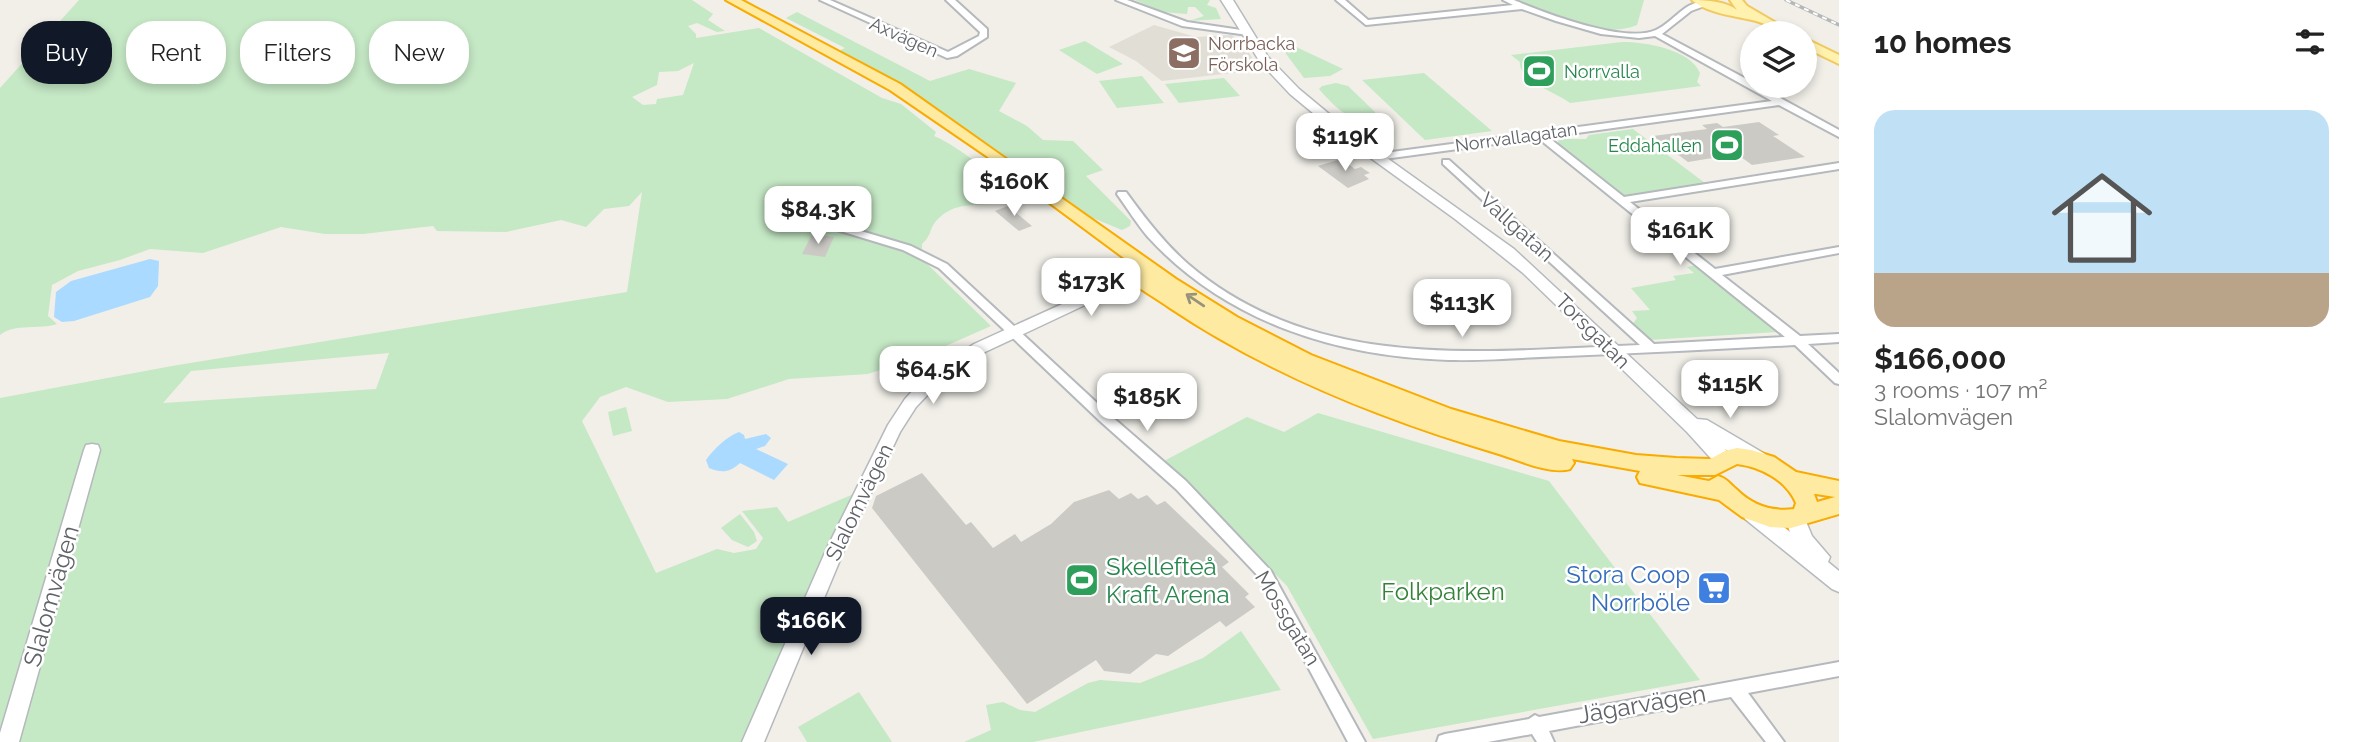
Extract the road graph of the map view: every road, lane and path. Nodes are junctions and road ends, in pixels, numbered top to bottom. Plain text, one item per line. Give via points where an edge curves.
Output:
1 (724, 0) edge
2 (732, 0) edge
3 (824, 0) edge
4 (950, 0) edge
5 (1121, 0) edge
6 (1227, 0) edge
7 (1340, 0) edge
8 (1507, 0) edge
9 (1737, 2) edge
10 (1707, 3) edge
11 (1524, 7) junction
12 (1756, 21) edge
13 (1767, 21) edge
14 (1248, 33) junction
15 (1657, 34) junction
16 (1817, 49) edge
17 (1839, 60) edge
18 (1781, 102) junction
19 (1539, 134) junction
20 (1839, 134) edge
21 (1377, 157) junction
22 (1446, 162) dead end
23 (1839, 166) edge
24 (1122, 194) dead end
25 (1621, 200) junction
26 (841, 228) dead end
27 (1839, 250) edge
28 (1144, 273) junction
29 (1713, 273) junction
30 (1015, 332) junction
31 (1839, 338) edge
32 (1798, 341) junction
33 (1651, 348) junction
34 (1614, 350) junction
35 (1839, 380) edge
36 (1679, 413) junction
37 (92, 450) dead end
38 (1762, 461) junction
39 (1719, 463) junction
40 (1792, 479) junction
41 (1839, 489) edge
42 (1725, 493) junction
43 (1839, 505) edge
44 (1750, 510) junction
45 (1799, 516) junction
46 (1839, 573) edge
47 (1839, 583) edge
48 (1839, 669) edge
49 (1734, 688) junction
50 (1535, 723) junction
51 (8, 742) edge
52 (753, 742) edge
53 (1357, 742) edge
54 (1445, 742) edge
55 (1546, 742) edge
56 (1776, 742) edge

1 - 28 highway via 900,95
2 - 28 highway via 916,100
3 - 4 street, Axvägen via 947,55 975,43 984,31
5 - 14 street via 1185,24
6 - 14 main road, Torsgatan
7 - 11 street via 1366,23
8 - 11 street
9 - 10 main road via 1733,7
9 - 13 main road
10 - 12 main road
10 - 15 street via 1684,10
11 - 15 street via 1600,30
14 - 21 main road, Torsgatan via 1268,65 1304,100
15 - 18 street
16 - 17 main road
18 - 19 street, Norrvallagatan
18 - 20 street
19 - 21 street, Norrvallagatan
19 - 25 street
21 - 34 main road, Torsgatan via 1491,238
22 - 33 street, Vallgatan
23 - 25 street
24 - 34 street via 1157,241 1194,275 1292,329 1362,348 1450,356
25 - 29 street
26 - 30 street, Mossgatan via 926,256
27 - 29 street
28 - 30 street, Slalomvägen
39 -> 28 highway via 1659,467 1610,459 1529,441 1434,411 1277,347
28 - 42 highway via 1186,311 1258,353 1396,413 1515,452
29 - 32 street
30 - 52 street, Slalomvägen via 964,358 931,382 907,410 842,533
30 - 53 street, Mossgatan via 1181,485 1266,575
31 - 32 street
32 - 33 street
32 - 35 street
33 - 34 street
34 - 36 main road, Torsgatan
36 - 38 main road, Torsgatan
36 - 39 main road, Torsgatan
37 - 51 street, Slalomvägen
38 - 39 highway via 1740,457
38 - 40 highway
39 - 42 highway via 1715,477
40 - 41 highway
40 - 45 highway via 1806,498
42 - 44 highway
43 - 45 highway
44 - 45 highway via 1774,519
44 - 47 main road
45 - 46 main road via 1804,541
48 - 49 street, Jägarvägen
49 - 50 street, Jägarvägen
49 - 56 street
50 - 54 street, Jägarvägen
50 - 55 street

